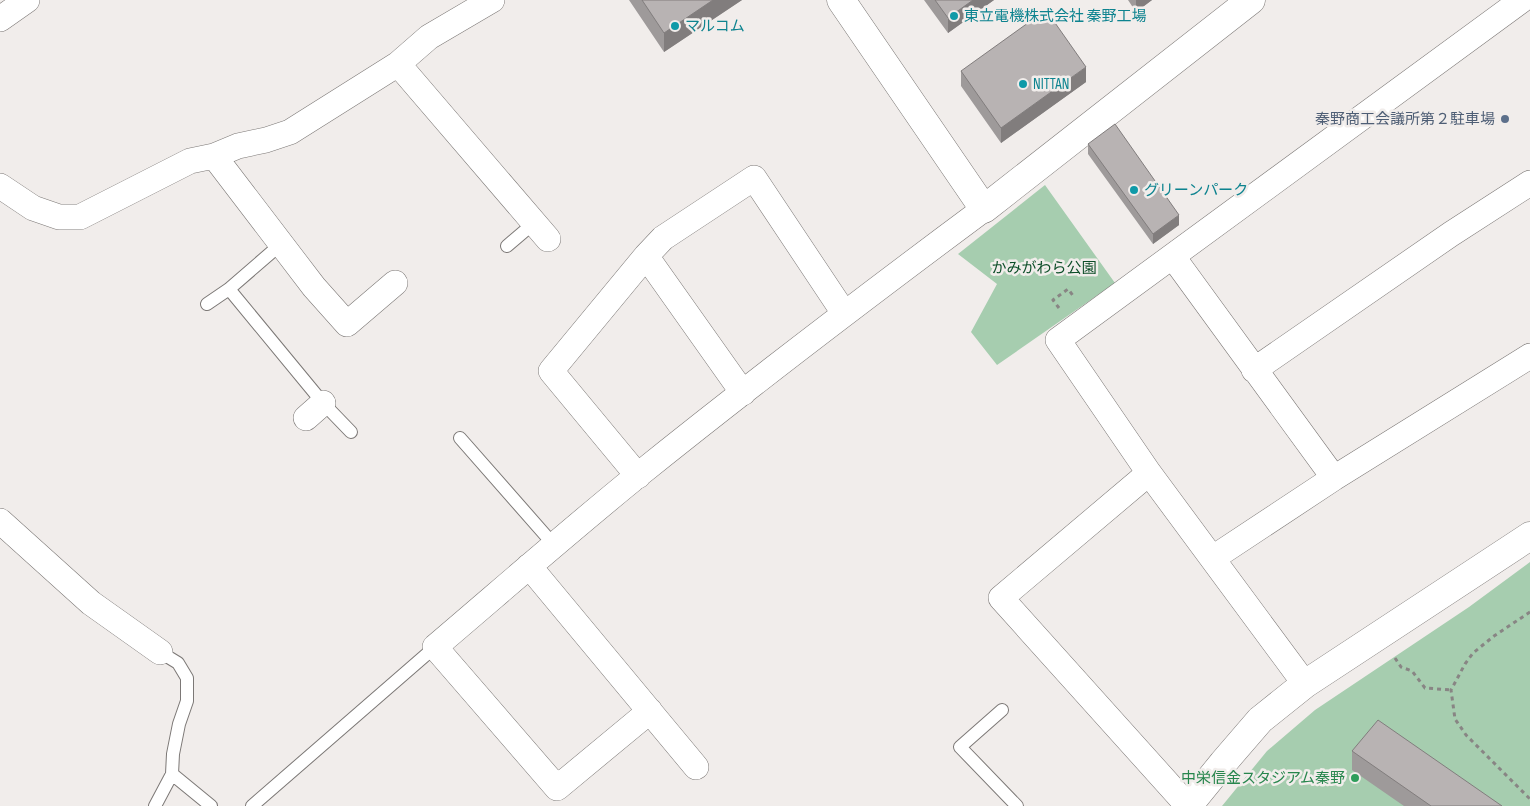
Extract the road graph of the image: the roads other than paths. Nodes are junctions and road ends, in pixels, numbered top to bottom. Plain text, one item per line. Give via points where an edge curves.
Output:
1 (27, 0) edge
2 (492, 0) edge
3 (841, 0) edge
4 (1251, 0) edge
5 (1522, 0) edge
6 (0, 19) edge
7 (398, 64) junction
8 (214, 156) junction
9 (1530, 182) edge
10 (0, 186) edge
11 (984, 209) junction
12 (541, 231) joint
13 (282, 244) junction
14 (507, 246) dead end
15 (646, 256) junction
16 (1173, 257) junction
17 (394, 283) dead end
18 (229, 289) junction
19 (207, 304) dead end
20 (844, 313) junction
21 (1530, 356) edge
22 (1254, 370) junction
23 (743, 393) junction
24 (351, 432) dead end
25 (460, 438) dead end
26 (1149, 473) junction
27 (638, 476) junction
28 (1334, 478) junction
29 (0, 521) edge
30 (1530, 536) edge
31 (554, 545) junction
32 (1213, 558) junction
33 (529, 566) junction
34 (435, 648) junction
35 (160, 652) joint
36 (1305, 684) junction
37 (1002, 710) dead end
38 (650, 711) junction
39 (696, 767) dead end
40 (172, 774) junction
41 (155, 806) edge
42 (211, 806) edge
43 (252, 806) edge
44 (1017, 806) edge
45 (1188, 806) edge

1 - 6 street
2 - 7 street via 429,37
3 - 11 street
4 - 11 street
5 - 16 street
7 - 8 street via 290,132
7 - 12 street
8 - 10 street via 190,161 80,218 59,217 33,208
8 - 13 street
9 - 22 street
11 - 20 street
12 - 14 lane
13 - 17 street via 347,324
13 - 18 lane
15 - 20 street via 663,238 754,178
15 - 23 street
15 - 27 street via 551,371
16 - 22 street
16 - 26 street via 1058,340
18 - 19 lane
18 - 24 lane via 315,411
20 - 23 street
21 - 28 street
22 - 28 street
23 - 27 street
25 - 31 lane
26 - 32 street
26 - 45 street via 1001,598
27 - 31 street
28 - 32 street
29 - 35 street via 91,603
30 - 36 street
31 - 33 street
32 - 36 street
33 - 34 street
33 - 38 street
34 - 38 street via 557,788
34 - 43 lane
35 - 40 lane via 178,663 187,678 187,701 173,754
36 - 45 street via 1260,720
37 - 44 lane via 960,747
38 - 39 street
40 - 41 lane
40 - 42 lane

